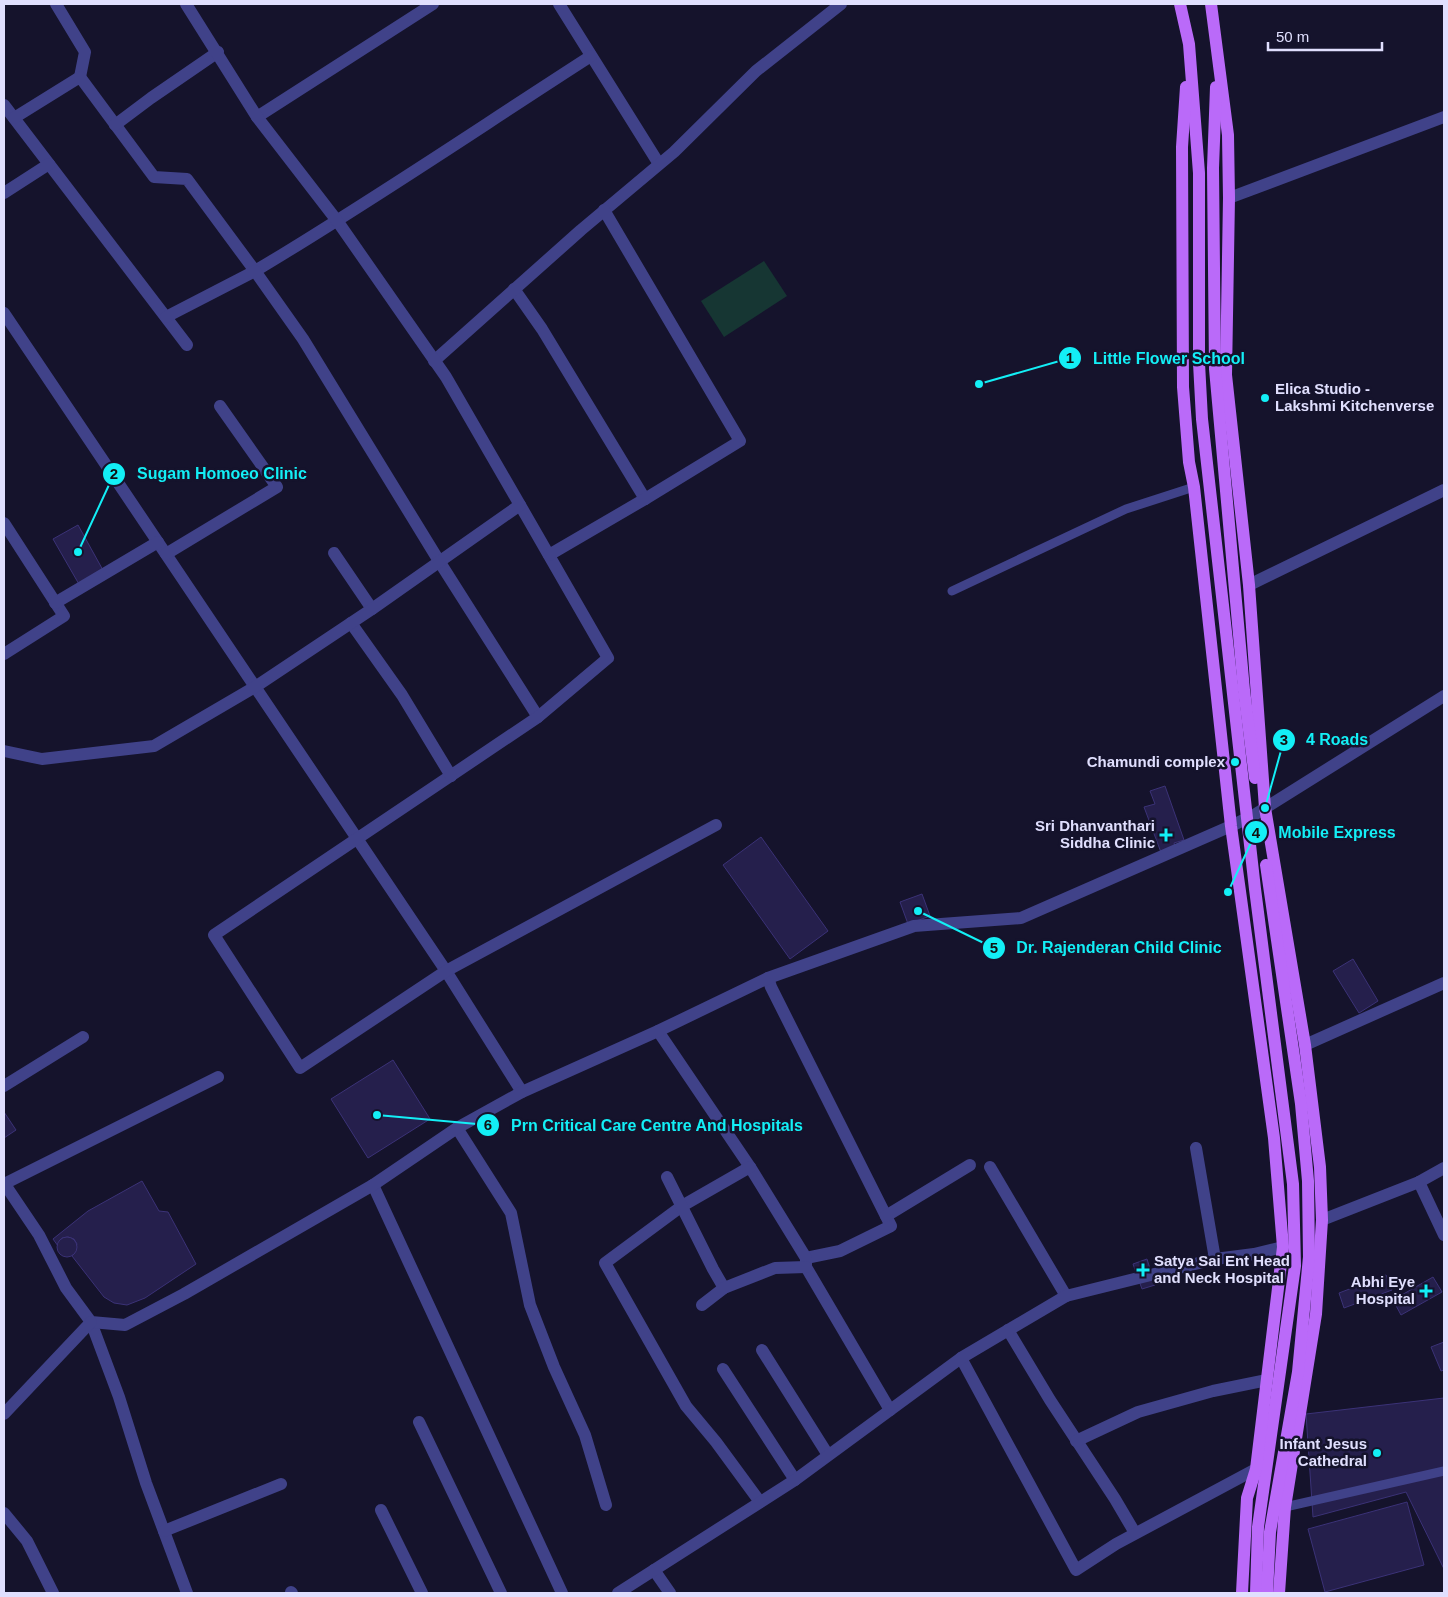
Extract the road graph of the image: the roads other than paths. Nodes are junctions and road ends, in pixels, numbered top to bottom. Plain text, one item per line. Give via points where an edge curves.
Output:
1 (56, 4) edge
2 (186, 4) edge
3 (433, 4) edge
4 (559, 4) edge
5 (841, 4) edge
6 (1180, 4) edge
7 (1211, 4) edge
8 (1189, 44) junction
9 (218, 52) junction
10 (1217, 52) junction
11 (591, 56) junction
12 (80, 77) junction
13 (4, 105) edge
14 (257, 117) junction
15 (1444, 117) edge
16 (14, 118) junction
17 (115, 125) junction
18 (49, 164) junction
19 (659, 164) junction
20 (4, 193) edge
21 (1229, 198) junction
22 (604, 210) junction
23 (338, 222) junction
24 (255, 271) junction
25 (514, 289) junction
26 (4, 312) edge
27 (166, 317) junction
28 (187, 345) dead end
29 (434, 361) junction
30 (220, 406) dead end
31 (1194, 487) junction
32 (1444, 490) edge
33 (645, 499) junction
34 (520, 505) junction
35 (4, 523) edge
36 (158, 542) junction
37 (334, 553) dead end
38 (166, 554) junction
39 (549, 555) junction
40 (439, 561) junction
41 (1249, 585) junction
42 (952, 591) dead end
43 (56, 603) junction
44 (372, 609) junction
45 (351, 623) junction
46 (4, 654) edge
47 (255, 687) junction
48 (1444, 696) edge
49 (538, 717) junction
50 (4, 751) edge
51 (451, 776) junction
52 (1265, 808) junction
53 (716, 826) dead end
54 (1232, 826) junction
55 (358, 840) junction
56 (446, 971) junction
57 (768, 978) junction
58 (1444, 983) edge
59 (658, 1031) junction
60 (83, 1037) dead end
61 (1304, 1045) junction
62 (218, 1077) dead end
63 (4, 1086) edge
64 (522, 1092) junction
65 (457, 1128) junction
66 (1196, 1148) dead end
67 (970, 1165) dead end
68 (750, 1167) junction
69 (990, 1167) dead end
70 (1444, 1168) edge
71 (667, 1177) dead end
72 (1419, 1182) junction
73 (4, 1183) edge
74 (373, 1185) junction
75 (682, 1206) junction
76 (886, 1216) junction
77 (1322, 1220) junction
78 (1444, 1234) edge
79 (1283, 1247) junction
80 (1215, 1259) junction
81 (806, 1263) junction
82 (724, 1288) junction
83 (1066, 1296) junction
84 (702, 1305) dead end
85 (91, 1322) junction
86 (1008, 1330) junction
87 (762, 1350) dead end
88 (961, 1358) junction
89 (723, 1370) dead end
90 (1267, 1380) junction
91 (890, 1410) junction
92 (4, 1414) edge
93 (419, 1422) dead end
94 (1076, 1441) junction
95 (828, 1456) junction
96 (1256, 1469) junction
97 (1444, 1471) edge
98 (795, 1480) junction
99 (281, 1484) dead end
100 (760, 1502) junction
101 (606, 1505) dead end
102 (1285, 1507) junction
103 (381, 1510) dead end
104 (4, 1513) edge
105 (164, 1531) junction
106 (1135, 1533) junction
107 (654, 1570) junction
108 (53, 1593) edge
109 (187, 1593) edge
110 (422, 1593) edge
111 (501, 1593) edge
112 (562, 1593) edge
113 (618, 1593) edge
114 (670, 1593) edge
115 (1242, 1593) edge
116 (1256, 1593) edge
117 (1267, 1593) edge
118 (1279, 1593) edge

1 - 12 street via 85,52
2 - 9 street
3 - 14 street
4 - 11 street
5 - 19 street via 756,71
6 - 8 main road
7 - 10 main road
8 - 31 main road via 1182,147 1183,387
8 - 116 main road via 1199,173 1202,419 1292,1184 1294,1266 1258,1527
9 - 14 street
9 - 17 street
10 - 21 main road via 1228,135
10 - 117 main road via 1213,168 1215,369 1223,472 1244,690 1301,1104 1308,1181 1309,1257 1304,1317 1298,1372 1270,1532
11 - 19 street
11 - 23 street
12 - 16 street
12 - 17 street
13 - 16 street
14 - 23 street
15 - 21 street
16 - 18 street
17 - 24 street via 154,177 187,179
18 - 20 street
18 - 27 street
19 - 22 street
21 - 41 main road via 1226,376
22 - 25 street
22 - 33 street via 740,441
23 - 24 street
23 - 29 street
24 - 27 street
24 - 40 street via 304,339
25 - 29 street
25 - 33 street via 542,329
26 - 36 street
27 - 28 street
29 - 34 street
30 - 38 street via 277,487
31 - 42 lane via 1126,509
31 - 54 main road
32 - 41 street
33 - 39 street
34 - 39 street
34 - 40 street
35 - 43 street
36 - 38 street
36 - 43 street
37 - 44 street
38 - 47 street
39 - 49 street via 608,658
40 - 44 street
40 - 49 street
41 - 52 main road
43 - 46 street via 64,616
44 - 45 street
45 - 47 street
45 - 51 street via 402,695
47 - 50 street via 154,746 42,759
47 - 55 street
48 - 52 street
49 - 51 street
51 - 55 street
52 - 54 street
52 - 61 main road
53 - 56 street
54 - 57 street via 1022,918 914,926
54 - 79 main road via 1274,1138
55 - 56 street
55 - 56 street via 214,935 300,1068
56 - 64 street
57 - 59 street
57 - 76 street
58 - 61 street
59 - 64 street
59 - 68 street
60 - 63 street
61 - 77 main road via 1320,1167
62 - 73 street
64 - 65 street
65 - 74 street
65 - 101 street via 511,1213 530,1305 585,1434
66 - 80 street
67 - 76 street
68 - 75 street
68 - 81 street
69 - 83 street
70 - 72 street
71 - 75 street
72 - 77 street
72 - 78 street
73 - 85 street via 39,1236 66,1288
74 - 85 street via 184,1294 125,1324
74 - 112 street
75 - 82 street
75 - 100 street via 605,1263 686,1406
76 - 81 street via 891,1226 840,1251
77 - 102 main road via 1316,1314
79 - 80 street
79 - 90 main road
80 - 83 street
81 - 82 street via 775,1268
81 - 91 street
82 - 84 street
83 - 86 street
85 - 92 street
85 - 105 street
86 - 88 street
86 - 94 street
87 - 95 street
88 - 91 street
88 - 106 street via 1076,1570
89 - 98 street
90 - 94 street via 1138,1412
90 - 96 main road
91 - 95 street
93 - 111 street
94 - 106 street
95 - 98 street
96 - 106 street
96 - 115 main road via 1247,1498
97 - 102 lane
98 - 100 street
99 - 105 street
100 - 107 street
102 - 118 main road
103 - 110 street
104 - 108 street via 27,1541
105 - 109 street
107 - 113 street
107 - 114 street

